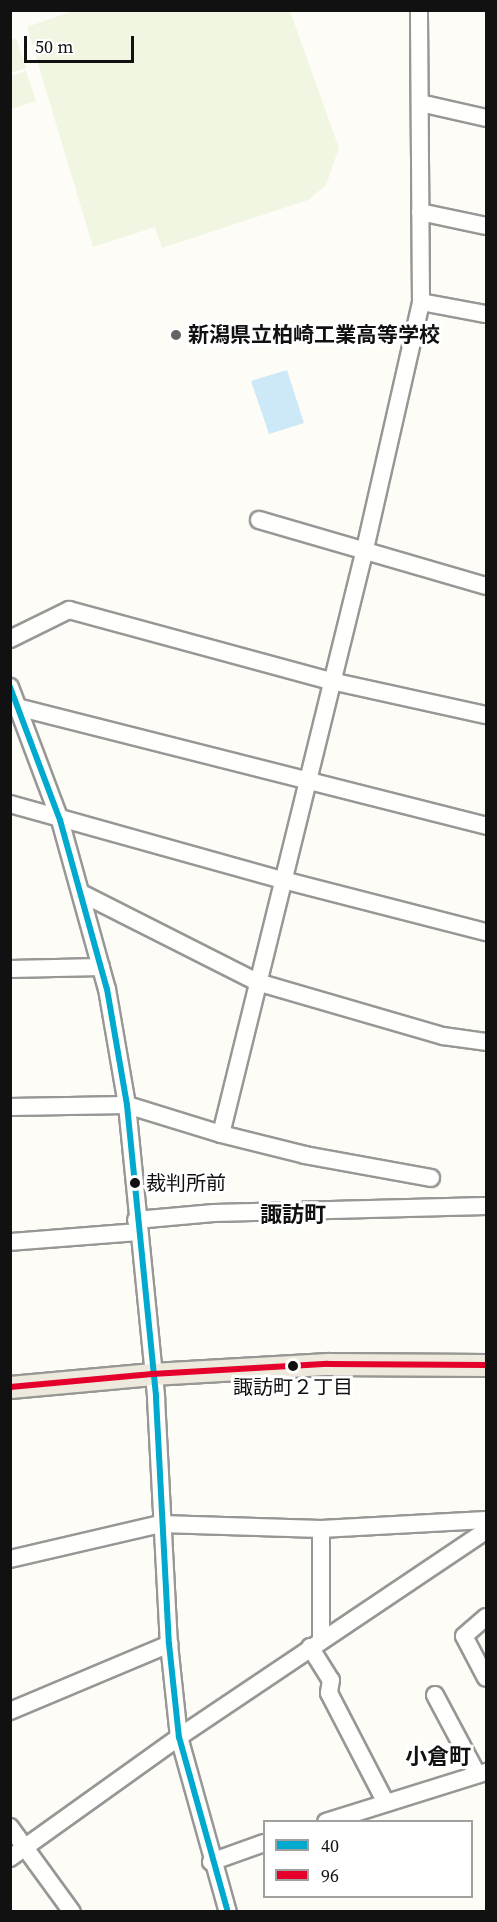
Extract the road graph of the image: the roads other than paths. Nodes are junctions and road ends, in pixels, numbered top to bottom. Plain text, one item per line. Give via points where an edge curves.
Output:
1 (419, 10) edge
2 (420, 103) junction
3 (486, 118) edge
4 (420, 212) junction
5 (486, 226) edge
6 (421, 302) junction
7 (486, 314) edge
8 (259, 520) dead end
9 (365, 549) junction
10 (486, 586) edge
11 (10, 639) edge
12 (331, 681) junction
13 (10, 687) edge
14 (17, 707) junction
15 (486, 715) edge
16 (306, 782) junction
17 (10, 804) edge
18 (60, 820) junction
19 (486, 826) edge
20 (283, 880) junction
21 (81, 893) junction
22 (486, 932) edge
23 (101, 967) junction
24 (10, 969) edge
25 (257, 982) junction
26 (486, 1042) edge
27 (127, 1105) junction
28 (10, 1107) edge
29 (221, 1134) junction
30 (431, 1178) dead end
31 (486, 1206) edge
32 (136, 1226) junction
33 (10, 1242) edge
34 (486, 1365) edge
35 (152, 1374) junction
36 (10, 1387) edge
37 (486, 1520) edge
38 (161, 1524) junction
39 (321, 1529) junction
40 (486, 1531) edge
41 (10, 1559) edge
42 (486, 1617) edge
43 (169, 1644) junction
44 (315, 1644) junction
45 (486, 1678) edge
46 (435, 1695) dead end
47 (10, 1711) edge
48 (178, 1737) junction
49 (482, 1773) edge
50 (385, 1801) junction
51 (329, 1820) edge
52 (10, 1827) edge
53 (263, 1843) edge
54 (25, 1848) junction
55 (10, 1858) edge
56 (211, 1862) junction
57 (72, 1911) edge
58 (228, 1911) edge

1 - 2 street
2 - 3 street
2 - 4 street
4 - 5 street
4 - 6 street
6 - 7 street
6 - 9 street
8 - 9 street
9 - 10 street
9 - 12 street
11 - 12 street via 69,610
12 - 15 street
12 - 16 street
13 - 14 street
14 - 16 street
14 - 18 street
16 - 19 street
16 - 20 street
17 - 18 street
18 - 20 street
18 - 21 street
20 - 22 street
20 - 25 street
21 - 23 street
21 - 25 street
23 - 24 street
23 - 27 street
25 - 26 street via 443,1036
25 - 29 street
27 - 28 street
27 - 29 street
27 - 32 street
29 - 30 street via 305,1155
31 - 32 street via 226,1213
32 - 33 street
32 - 35 street
34 - 35 main road via 328,1364
35 - 36 main road
35 - 38 street
37 - 39 street
38 - 39 street
38 - 41 street
38 - 43 street
39 - 44 street
40 - 44 street
42 - 45 street via 464,1636
43 - 47 street
43 - 48 street
44 - 48 street
44 - 50 street via 331,1680 329,1693
46 - 49 street
48 - 54 street
48 - 56 street
49 - 50 street
50 - 51 street
52 - 54 street
53 - 56 street
54 - 55 street
54 - 57 street
56 - 58 street

